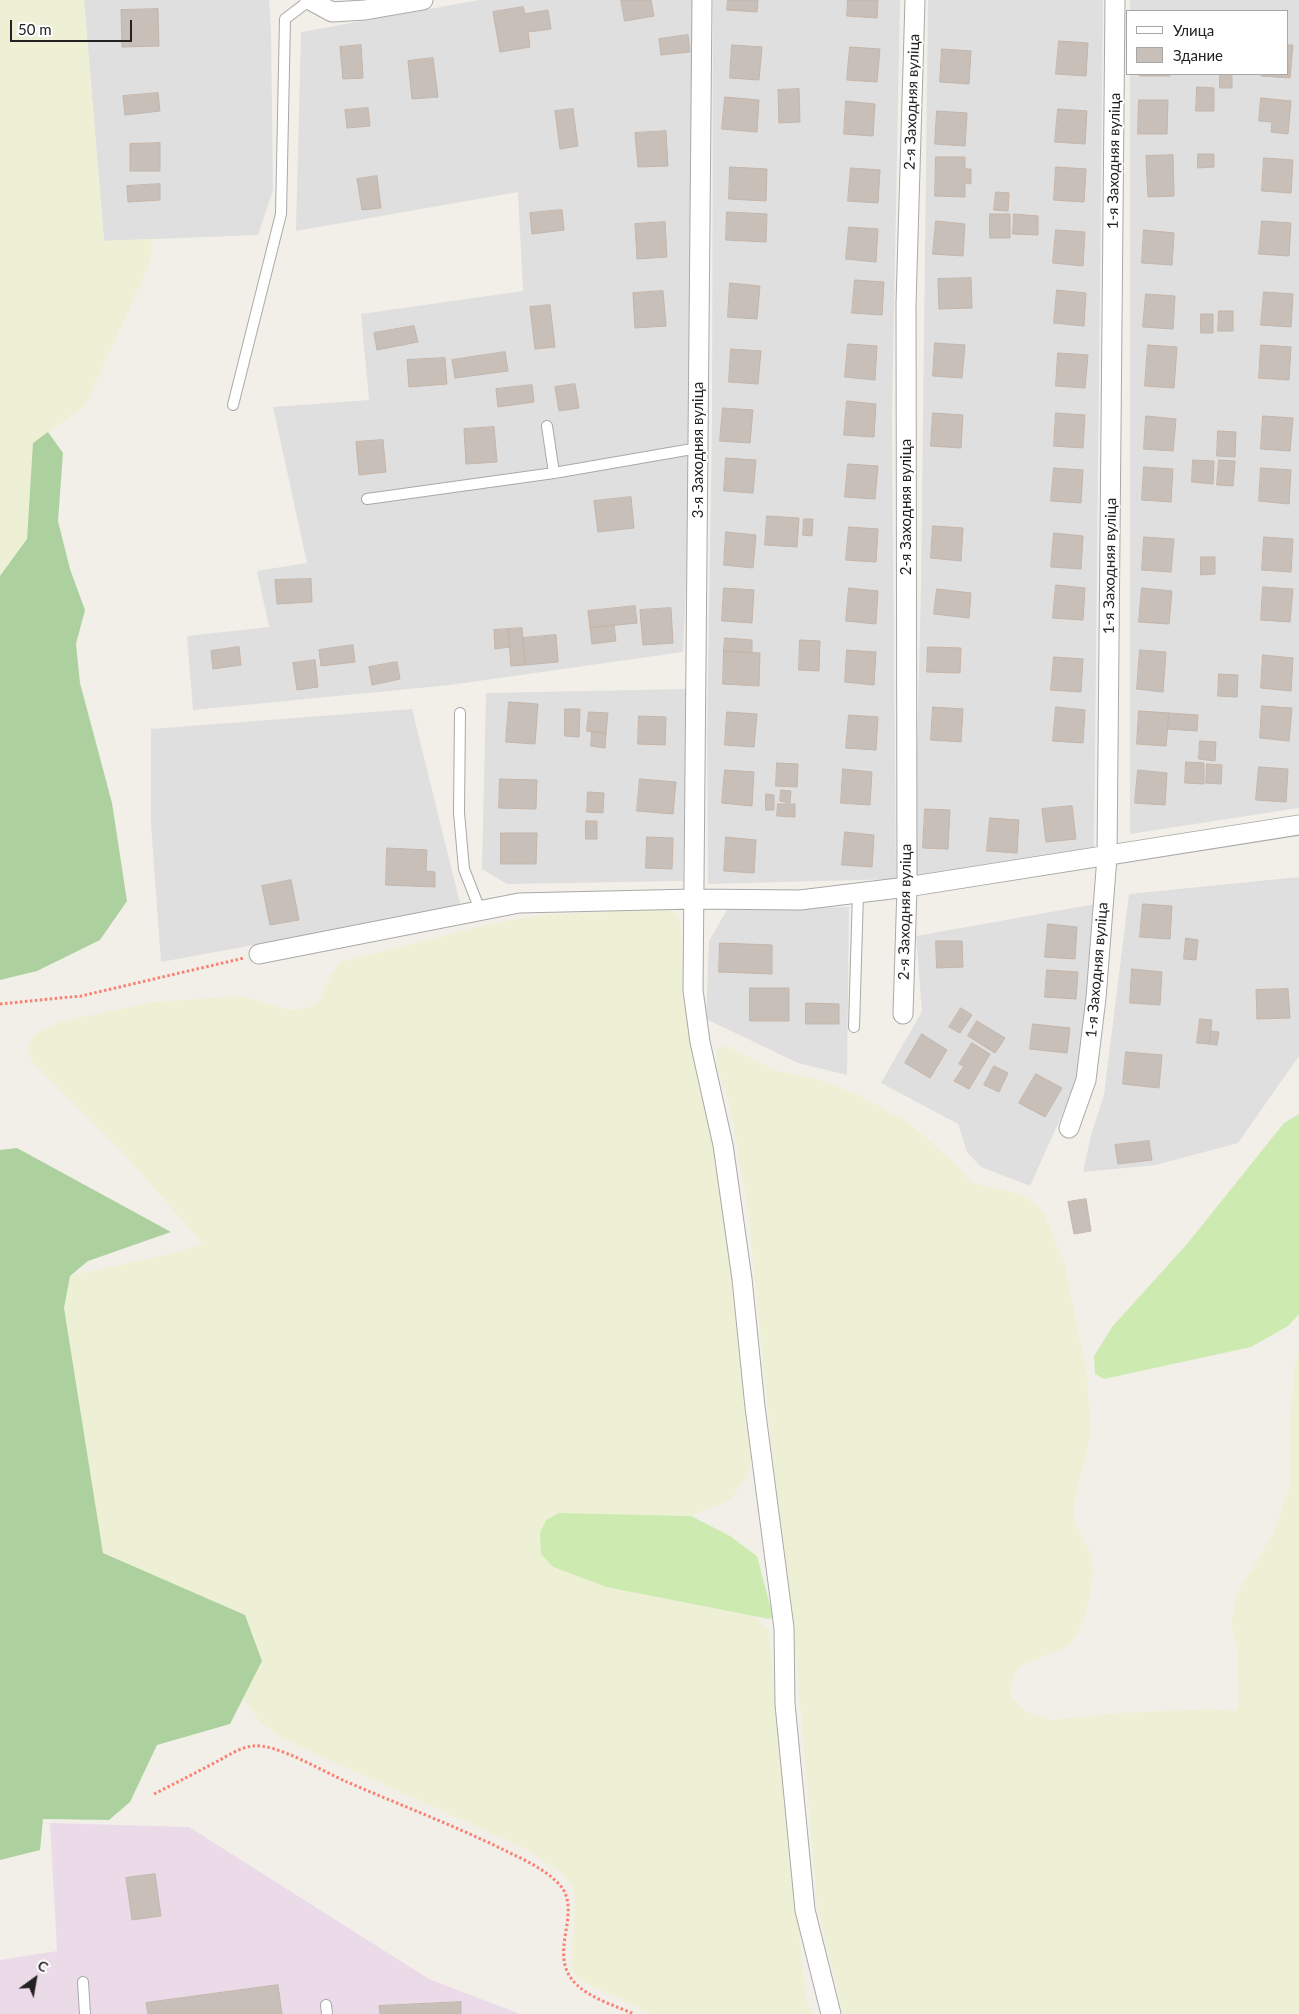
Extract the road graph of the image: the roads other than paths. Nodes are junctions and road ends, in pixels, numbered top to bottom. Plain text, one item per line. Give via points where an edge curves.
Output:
1 (310, 0) edge
2 (423, 0) edge
3 (702, 0) edge
4 (915, 0) edge
5 (1115, 0) edge
6 (233, 405) dead end
7 (547, 426) dead end
8 (698, 448) junction
9 (554, 473) junction
10 (367, 498) dead end
11 (460, 713) dead end
12 (1299, 825) edge
13 (1107, 856) junction
14 (906, 887) junction
15 (858, 893) junction
16 (694, 899) junction
17 (480, 910) junction
18 (259, 954) road end
19 (903, 1014) dead end
20 (854, 1027) dead end
21 (1069, 1128) dead end
22 (83, 1982) dead end
23 (85, 2014) edge
24 (831, 2014) edge

1 - 2 street via 332,12
1 - 6 lane via 286,19 281,214
3 - 8 street, 3-я Заходняя вуліца
4 - 14 street, 2-я Заходняя вуліца via 906,304
5 - 13 street, 1-я Заходняя вуліца
7 - 9 lane
8 - 9 lane
8 - 16 street, 3-я Заходняя вуліца
9 - 10 lane
11 - 17 lane via 459,813 464,869
12 - 13 street
13 - 14 street
13 - 21 street, 1-я Заходняя вуліца via 1086,1080
14 - 15 street
14 - 19 street, 2-я Заходняя вуліца
15 - 16 street via 800,900
15 - 20 lane
16 - 17 street via 519,903
16 - 24 street, 3-я Заходняя вуліца via 693,990 700,1042 722,1145 742,1279 784,1628 785,1704 805,1910
17 - 18 street
22 - 23 lane

